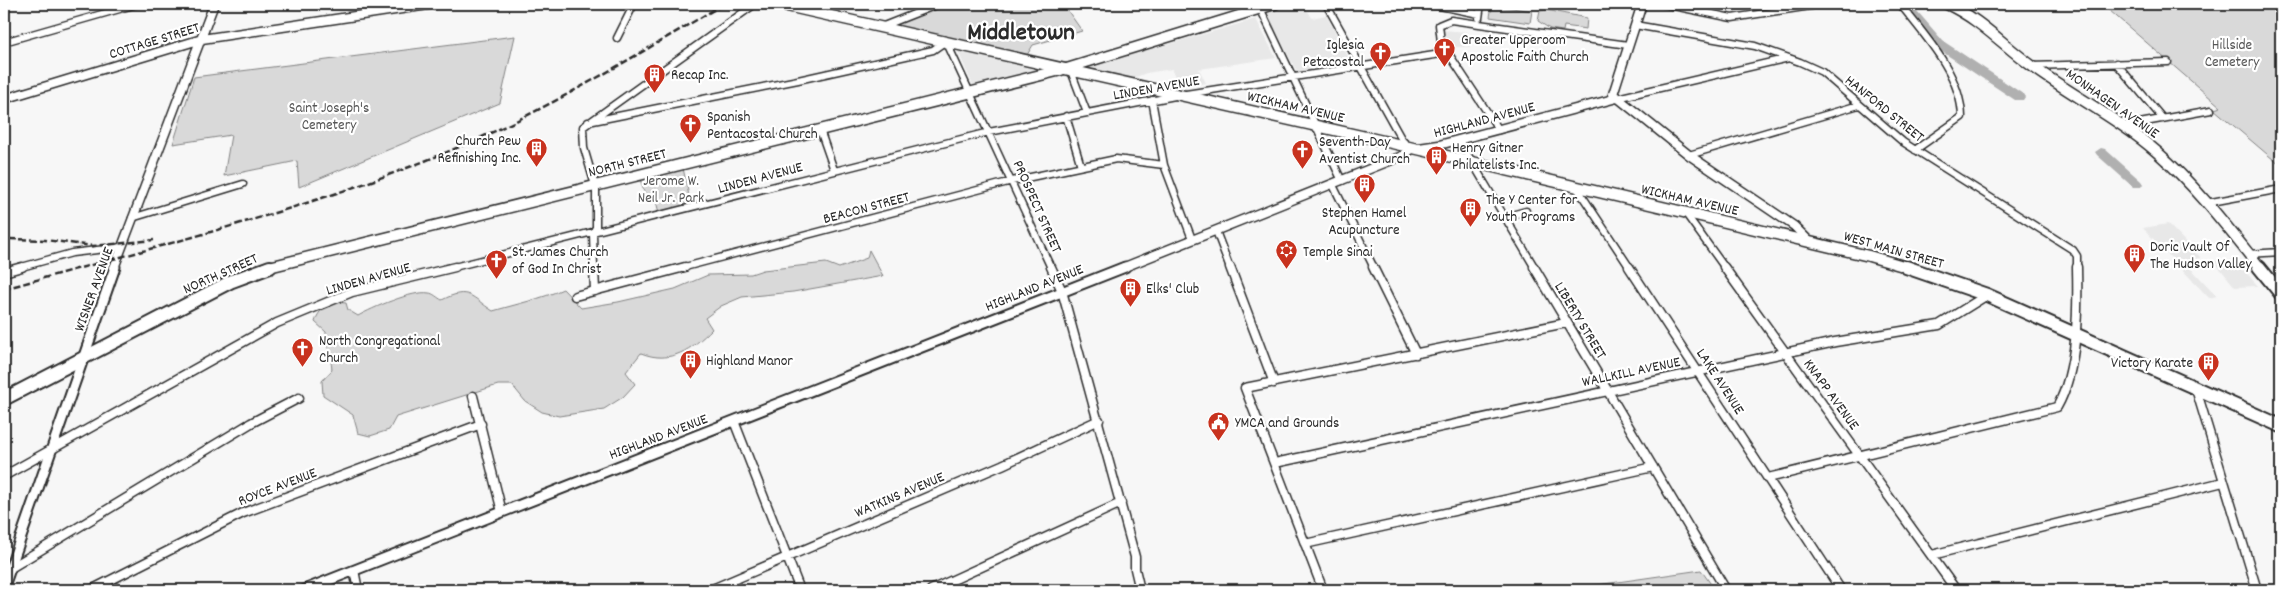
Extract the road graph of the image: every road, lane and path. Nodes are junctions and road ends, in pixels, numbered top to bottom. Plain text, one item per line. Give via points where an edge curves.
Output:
1 (137, 4) edge
2 (214, 4) edge
3 (435, 4) edge
4 (634, 4) edge
5 (756, 4) edge
6 (778, 4) edge
7 (939, 4) edge
8 (1276, 4) edge
9 (1326, 4) edge
10 (1430, 4) edge
11 (1481, 4) edge
12 (1642, 4) edge
13 (1664, 4) edge
14 (1824, 4) edge
15 (1900, 4) edge
16 (1947, 4) edge
17 (129, 5) edge
18 (1258, 7) edge
19 (1479, 14) junction
20 (1478, 23) junction
21 (881, 26) junction
22 (1635, 26) junction
23 (617, 38) dead end
24 (202, 39) junction
25 (946, 41) junction
26 (4, 42) edge
27 (1628, 45) junction
28 (1447, 53) junction
29 (1790, 58) junction
30 (2168, 62) dead end
31 (2116, 63) junction
32 (1359, 66) junction
33 (2031, 66) junction
34 (1067, 70) junction
35 (1294, 76) junction
36 (971, 94) junction
37 (1178, 95) junction
38 (1617, 98) junction
39 (4, 99) edge
40 (1152, 100) junction
41 (1859, 105) junction
42 (2211, 110) dead end
43 (1087, 112) junction
44 (1066, 116) junction
45 (2163, 119) junction
46 (588, 122) junction
47 (1317, 126) junction
48 (2124, 126) junction
49 (820, 130) junction
50 (1499, 130) junction
51 (989, 132) junction
52 (1459, 140) junction
53 (1412, 149) junction
54 (1915, 150) junction
55 (1689, 155) junction
56 (1472, 163) junction
57 (1164, 165) junction
58 (1081, 166) junction
59 (834, 170) junction
60 (1012, 181) junction
61 (1338, 183) junction
62 (243, 184) dead end
63 (595, 185) junction
64 (1577, 188) junction
65 (2281, 188) edge
66 (2206, 203) junction
67 (1526, 211) dead end
68 (1686, 214) junction
69 (1504, 216) junction
70 (132, 218) junction
71 (1216, 231) junction
72 (593, 233) junction
73 (1192, 239) junction
74 (1808, 240) junction
75 (122, 247) junction
76 (2281, 252) edge
77 (2248, 254) junction
78 (4, 272) edge
79 (1062, 290) junction
80 (595, 291) junction
81 (2281, 294) edge
82 (1987, 295) junction
83 (575, 296) dead end
84 (1566, 323) junction
85 (2076, 336) junction
86 (1785, 352) junction
87 (1416, 354) junction
88 (83, 358) junction
89 (1697, 371) junction
90 (1274, 382) junction
91 (2196, 389) junction
92 (1609, 390) junction
93 (473, 396) dead end
94 (299, 398) dead end
95 (4, 399) edge
96 (1099, 420) junction
97 (734, 421) junction
98 (480, 424) junction
99 (2281, 426) edge
100 (54, 447) junction
101 (1859, 455) junction
102 (1275, 463) junction
103 (1652, 468) junction
104 (4, 476) edge
105 (1768, 478) junction
106 (2223, 482) junction
107 (1121, 503) junction
108 (502, 512) junction
109 (1305, 544) junction
110 (1932, 555) junction
111 (788, 556) junction
112 (7, 570) edge
113 (354, 570) junction
114 (4, 586) edge
115 (91, 590) edge
116 (304, 590) edge
117 (358, 590) edge
118 (710, 590) edge
119 (800, 590) edge
120 (931, 590) edge
121 (1140, 590) edge
122 (1323, 590) edge
123 (1726, 590) edge
124 (1841, 590) edge
125 (1956, 590) edge
126 (2257, 590) edge

1 - 17 street
2 - 24 street, WISNER AVENUE
3 - 24 street, COTTAGE STREET
4 - 23 street
5 - 46 street
6 - 21 main road, WICKHAM AVENUE
7 - 21 street
8 - 18 main road, NORTH STREET
9 - 32 street
10 - 19 street
11 - 19 street
12 - 22 street
13 - 14 street via 1732,18
15 - 54 street via 1940,60 1962,102 1962,116
16 - 33 main road, MONHAGEN AVENUE via 1976,20
17 - 26 street
18 - 34 main road, NORTH STREET
18 - 35 street
19 - 20 street
20 - 27 street
20 - 28 street via 1447,20 1439,24 1441,42
21 - 25 main road, WICKHAM AVENUE
22 - 27 street
22 - 29 street, HANFORD STREET via 1733,42
24 - 39 street, COTTAGE STREET
24 - 70 street, WISNER AVENUE
25 - 34 main road, WICKHAM AVENUE
25 - 36 street, PROSPECT STREET
25 - 46 street via 932,50
27 - 38 street via 1615,86
28 - 32 street, LINDEN AVENUE
28 - 50 street
29 - 38 street, HIGHLAND AVENUE
29 - 41 street, HANFORD STREET via 1822,72
30 - 31 street
31 - 33 street
31 - 45 street
32 - 35 street, LINDEN AVENUE
32 - 53 street via 1402,140
33 - 48 main road, MONHAGEN AVENUE
34 - 36 main road, NORTH STREET
34 - 37 main road, WICKHAM AVENUE
34 - 43 street
35 - 37 street, LINDEN AVENUE
35 - 47 street
36 - 49 main road, NORTH STREET
36 - 51 street, PROSPECT STREET
37 - 40 street, LINDEN AVENUE
37 - 47 main road, WICKHAM AVENUE
38 - 50 street, HIGHLAND AVENUE
38 - 55 street, WEST MAIN STREET
40 - 43 street, LINDEN AVENUE
40 - 57 street
41 - 54 street, HANFORD STREET
41 - 55 street
42 - 45 street
43 - 44 street, LINDEN AVENUE
44 - 51 street, LINDEN AVENUE
44 - 58 street
45 - 48 street
46 - 63 street via 582,132 587,163
47 - 53 main road, WICKHAM AVENUE
47 - 61 street
48 - 66 main road, MONHAGEN AVENUE via 2169,163
49 - 59 street
49 - 63 main road, NORTH STREET
50 - 52 street, HIGHLAND AVENUE
51 - 59 street, LINDEN AVENUE
51 - 60 street, PROSPECT STREET
52 - 53 street, HIGHLAND AVENUE
52 - 56 street, LIBERTY STREET
53 - 56 main road, WICKHAM AVENUE
53 - 61 street, HIGHLAND AVENUE
54 - 85 street, HANFORD STREET via 2077,254
55 - 74 street, WEST MAIN STREET via 1794,226
56 - 64 main road, WICKHAM AVENUE
56 - 69 street, LIBERTY STREET
57 - 58 street, BEACON STREET via 1116,159
57 - 73 street
58 - 60 street, BEACON STREET
59 - 72 street, LINDEN AVENUE
60 - 79 street, PROSPECT STREET
60 - 80 street, BEACON STREET
61 - 71 street, HIGHLAND AVENUE
61 - 87 street
62 - 70 street
63 - 72 street via 596,227
63 - 88 main road, NORTH STREET via 251,273
64 - 68 main road, WICKHAM AVENUE
64 - 89 street, LAKE AVENUE
65 - 66 street
66 - 77 main road, MONHAGEN AVENUE
67 - 69 street
68 - 74 main road, WICKHAM AVENUE
68 - 86 street, KNAPP AVENUE
69 - 84 street, LIBERTY STREET
70 - 75 street, WISNER AVENUE
71 - 73 street, HIGHLAND AVENUE
71 - 90 street
72 - 80 street
72 - 100 street, LINDEN AVENUE via 352,292 324,302 224,351
73 - 79 street, HIGHLAND AVENUE
74 - 82 main road, WEST MAIN STREET via 1930,274
75 - 78 street via 65,255
75 - 88 street, WISNER AVENUE
76 - 77 street
77 - 81 main road, MONHAGEN AVENUE
79 - 96 street, PROSPECT STREET
79 - 97 street, HIGHLAND AVENUE
80 - 83 street, BEACON STREET
82 - 85 main road, WEST MAIN STREET
82 - 86 street, WALLKILL AVENUE via 1939,326
84 - 87 street
84 - 92 street, LIBERTY STREET
85 - 91 main road, WEST MAIN STREET
85 - 101 street via 2064,397 2054,410
86 - 89 street, WALLKILL AVENUE
86 - 101 street, KNAPP AVENUE
87 - 90 street
88 - 95 main road, NORTH STREET
88 - 100 street, WISNER AVENUE
89 - 92 street, WALLKILL AVENUE
89 - 105 street, LAKE AVENUE
90 - 102 street via 1245,388
91 - 99 main road, WEST MAIN STREET
91 - 106 street
92 - 102 street, WALLKILL AVENUE
92 - 103 street, LIBERTY STREET
93 - 98 street
94 - 112 street via 251,423
96 - 107 street, PROSPECT STREET
96 - 111 street, WATKINS AVENUE
97 - 108 street, HIGHLAND AVENUE
97 - 111 street
98 - 108 street
98 - 115 street, ROYCE AVENUE via 243,514
100 - 104 street, LINDEN AVENUE
100 - 112 street, WISNER AVENUE
101 - 105 street
101 - 110 street, KNAPP AVENUE
102 - 109 street
103 - 109 street
103 - 123 street, LIBERTY STREET
105 - 124 street, LAKE AVENUE
106 - 110 street
106 - 126 street
107 - 120 street
107 - 121 street, PROSPECT STREET
108 - 113 street, HIGHLAND AVENUE
109 - 122 street
110 - 125 street, KNAPP AVENUE
111 - 118 street, WATKINS AVENUE
111 - 119 street
112 - 114 street, WISNER AVENUE
113 - 116 street, HIGHLAND AVENUE
113 - 117 street

